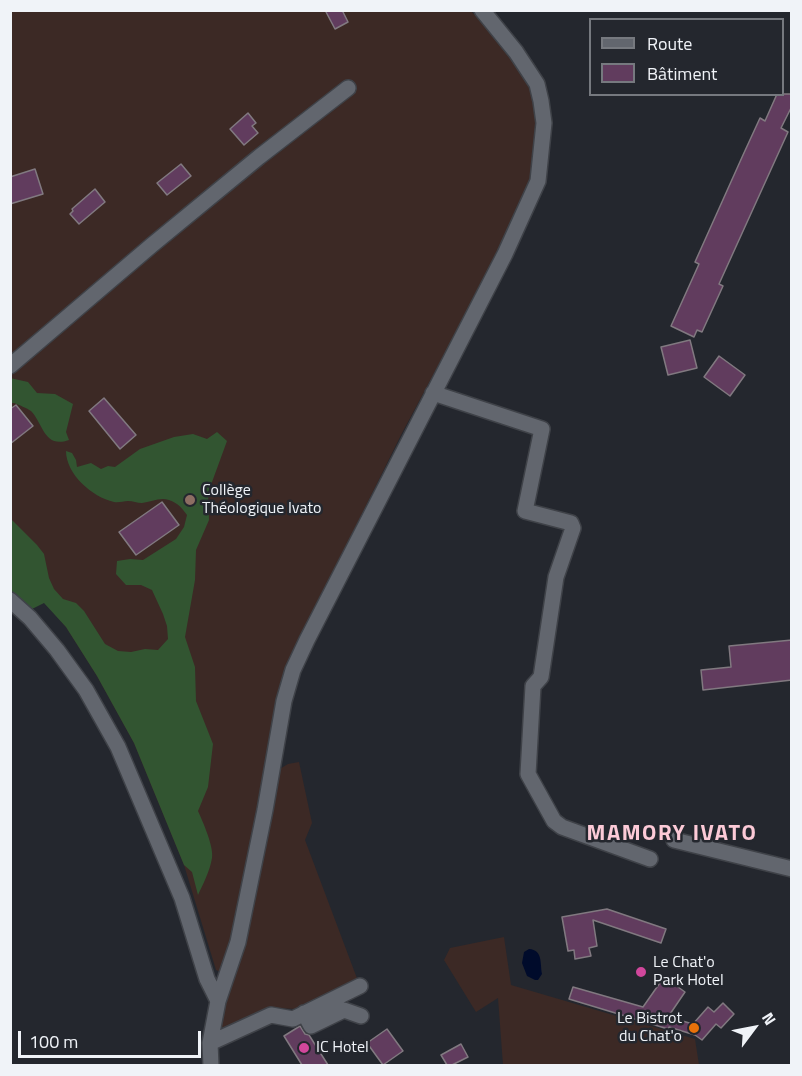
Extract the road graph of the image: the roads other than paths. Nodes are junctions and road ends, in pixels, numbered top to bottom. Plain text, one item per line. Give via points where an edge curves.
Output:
1 (482, 10) edge
2 (348, 88) dead end
3 (10, 366) edge
4 (433, 393) junction
5 (10, 600) edge
6 (674, 840) dead end
7 (650, 859) dead end
8 (792, 869) edge
9 (360, 986) dead end
10 (218, 1001) junction
11 (304, 1013) junction
12 (361, 1016) dead end
13 (210, 1043) junction
14 (211, 1065) edge

1 - 4 street via 537,84 544,123 538,181
2 - 3 street via 196,208
4 - 7 street via 542,429 525,510 571,523 573,528 556,577 541,677 533,686 528,774 554,821 562,827
4 - 10 street via 293,670 238,942
5 - 10 street via 57,650 86,690 118,747 182,898 207,979
6 - 8 street
9 - 11 street
10 - 13 street
11 - 12 street via 311,1026 344,1010
11 - 13 street via 293,1019 271,1015
13 - 14 street

